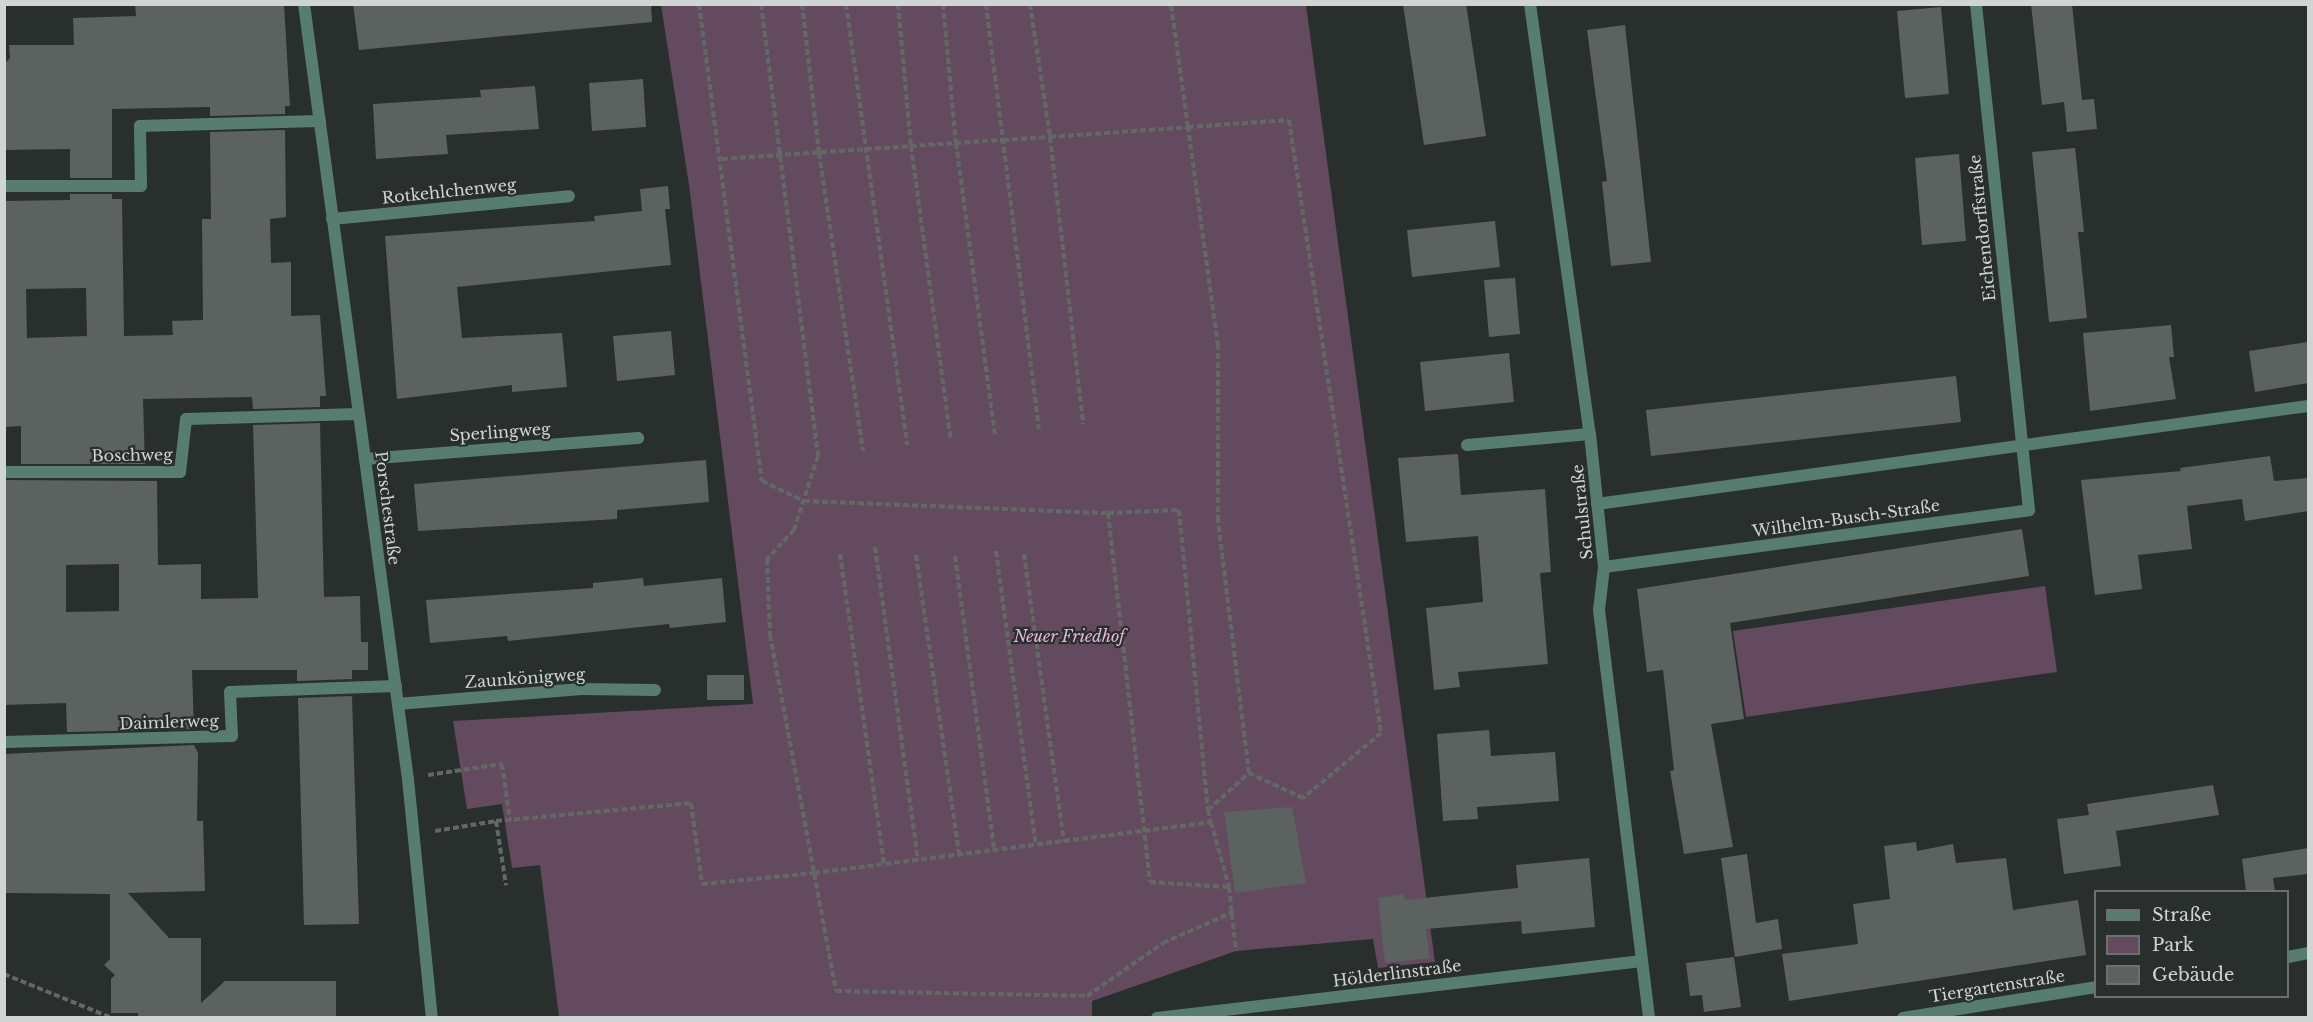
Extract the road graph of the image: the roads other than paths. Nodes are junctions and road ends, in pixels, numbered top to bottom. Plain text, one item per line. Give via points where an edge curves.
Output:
1 (304, 4) edge
2 (1530, 4) edge
3 (1976, 4) edge
4 (320, 121) junction
5 (4, 186) edge
6 (569, 196) dead end
7 (332, 219) junction
8 (2308, 406) edge
9 (358, 414) junction
10 (1590, 434) junction
11 (638, 438) dead end
12 (1467, 446) dead end
13 (2021, 447) junction
14 (365, 459) junction
15 (4, 472) edge
16 (1597, 504) junction
17 (1604, 567) junction
18 (396, 686) junction
19 (655, 690) dead end
20 (398, 704) junction
21 (4, 742) edge
22 (2308, 953) edge
23 (2289, 957) edge
24 (1641, 961) junction
25 (2094, 987) edge
26 (432, 1017) edge
27 (1157, 1017) edge
28 (1649, 1017) edge
29 (1903, 1017) edge

1 - 4 street, Porschestraße
2 - 10 street, Schulstraße
3 - 13 street, Eichendorffstraße
4 - 5 street via 140,126 141,186
4 - 7 street, Porschestraße
6 - 7 street, Rotkehlchenweg
7 - 9 street, Porschestraße
8 - 13 street
9 - 14 street, Porschestraße
9 - 15 street, Boschweg via 186,419 180,472
10 - 12 street
10 - 16 street, Schulstraße
11 - 14 street, Sperlingweg
13 - 16 street
13 - 17 street, Wilhelm-Busch-Straße via 2029,510
14 - 18 street, Porschestraße
16 - 17 street, Schulstraße
17 - 24 street, Schulstraße via 1599,610
18 - 20 street, Porschestraße
18 - 21 street, Daimlerweg via 230,692 232,736
19 - 20 street, Zaunkönigweg via 581,689
20 - 26 street, Porschestraße
22 - 23 street
24 - 27 street, Hölderlinstraße
24 - 28 street, Schulstraße
25 - 29 street, Tiergartenstraße

